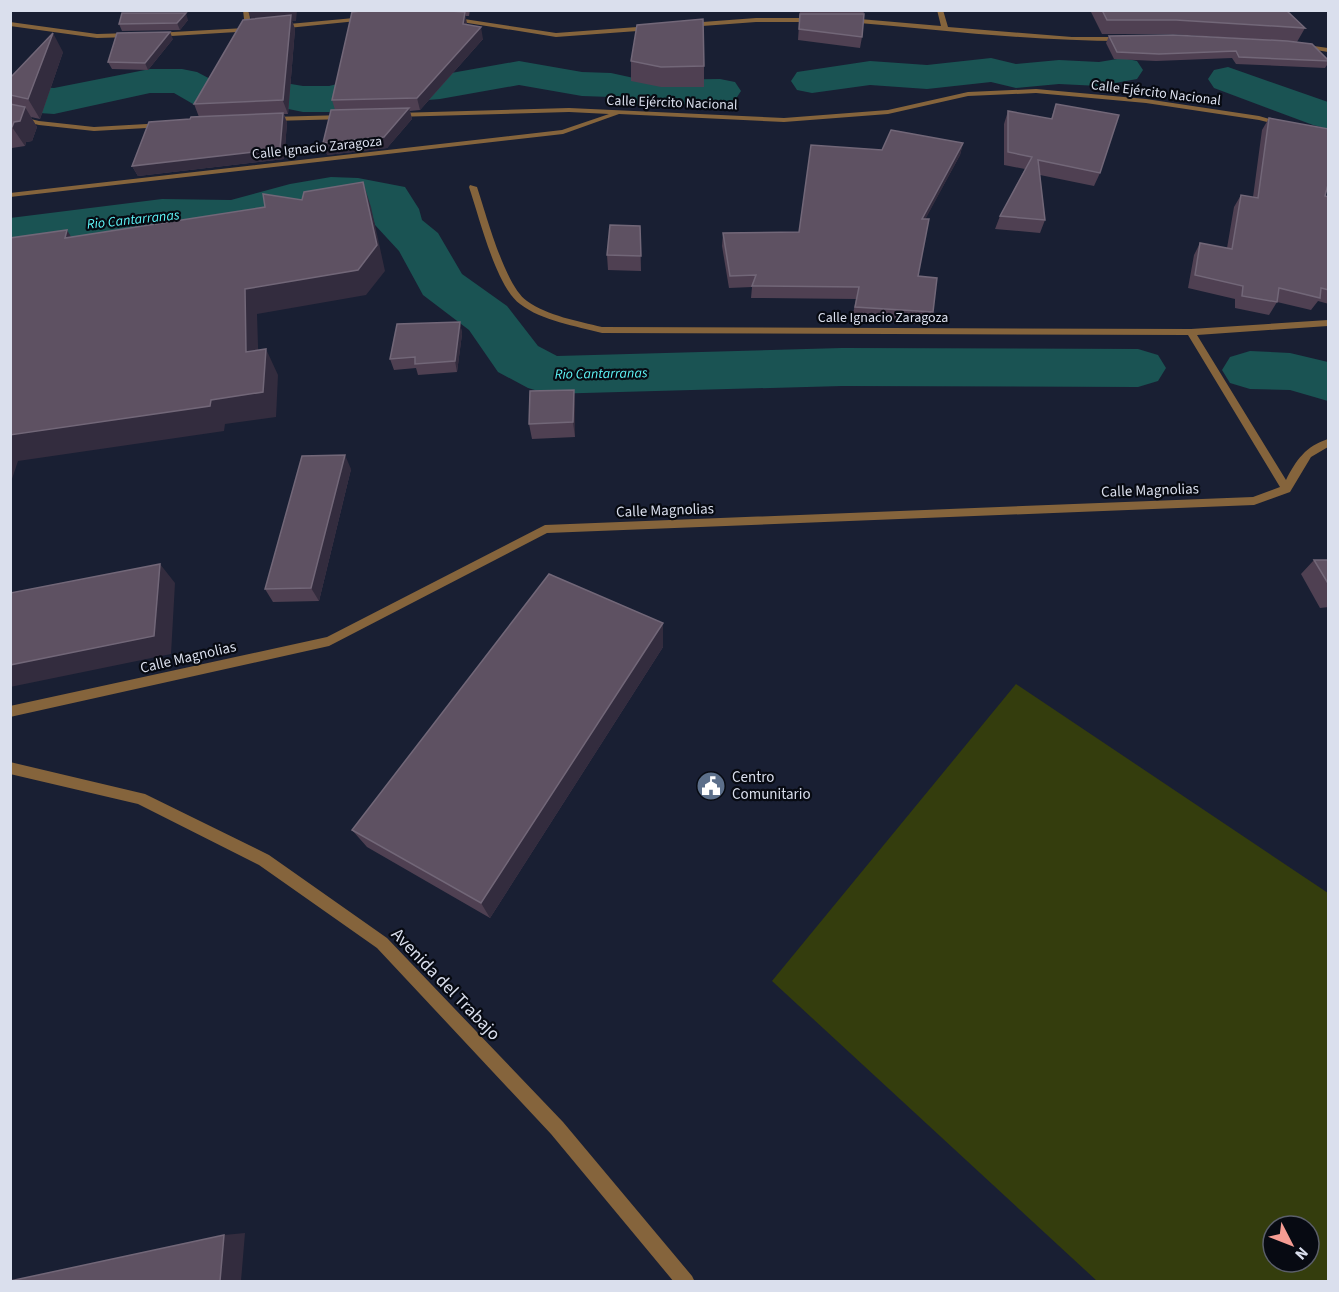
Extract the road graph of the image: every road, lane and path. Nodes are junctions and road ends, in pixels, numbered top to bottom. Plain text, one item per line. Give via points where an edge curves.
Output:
1 (246, 10) edge
2 (940, 10) edge
3 (374, 18) edge
4 (444, 19) edge
5 (821, 20) edge
6 (843, 20) edge
7 (10, 24) edge
8 (685, 25) edge
9 (661, 27) edge
10 (271, 28) edge
11 (259, 29) edge
12 (945, 29) junction
13 (248, 30) junction
14 (1137, 39) edge
15 (1294, 45) edge
16 (1329, 50) edge
17 (623, 112) junction
18 (393, 115) edge
19 (10, 116) edge
20 (357, 116) edge
21 (263, 119) edge
22 (172, 124) edge
23 (1294, 127) edge
24 (473, 187) dead end
25 (10, 195) edge
26 (1329, 323) edge
27 (1191, 332) junction
28 (1329, 443) edge
29 (1286, 489) junction
30 (10, 712) edge
31 (10, 768) edge
32 (686, 1281) edge

1 - 13 street
2 - 12 street
3 - 10 street
4 - 9 street via 556,35
5 - 8 street
6 - 12 street
7 - 13 street via 97,36
11 - 13 street
12 - 14 street via 1072,39
15 - 16 street
17 - 18 street, Calle Ejército Nacional
17 - 23 street, Calle Ejército Nacional via 784,120 888,112 968,94 1036,91 1146,101
17 - 25 street, Calle Ignacio Zaragoza via 563,132
19 - 22 street via 94,129
20 - 21 street
24 - 27 street, Calle Ignacio Zaragoza via 503,271 519,301 556,318 602,330
26 - 27 street, Calle Ignacio Zaragoza
27 - 29 street
28 - 29 street via 1317,445
29 - 30 street, Calle Magnolias via 1254,501 545,530 329,641
31 - 32 street, Avenida del Trabajo via 140,798 264,860 382,943 557,1128

